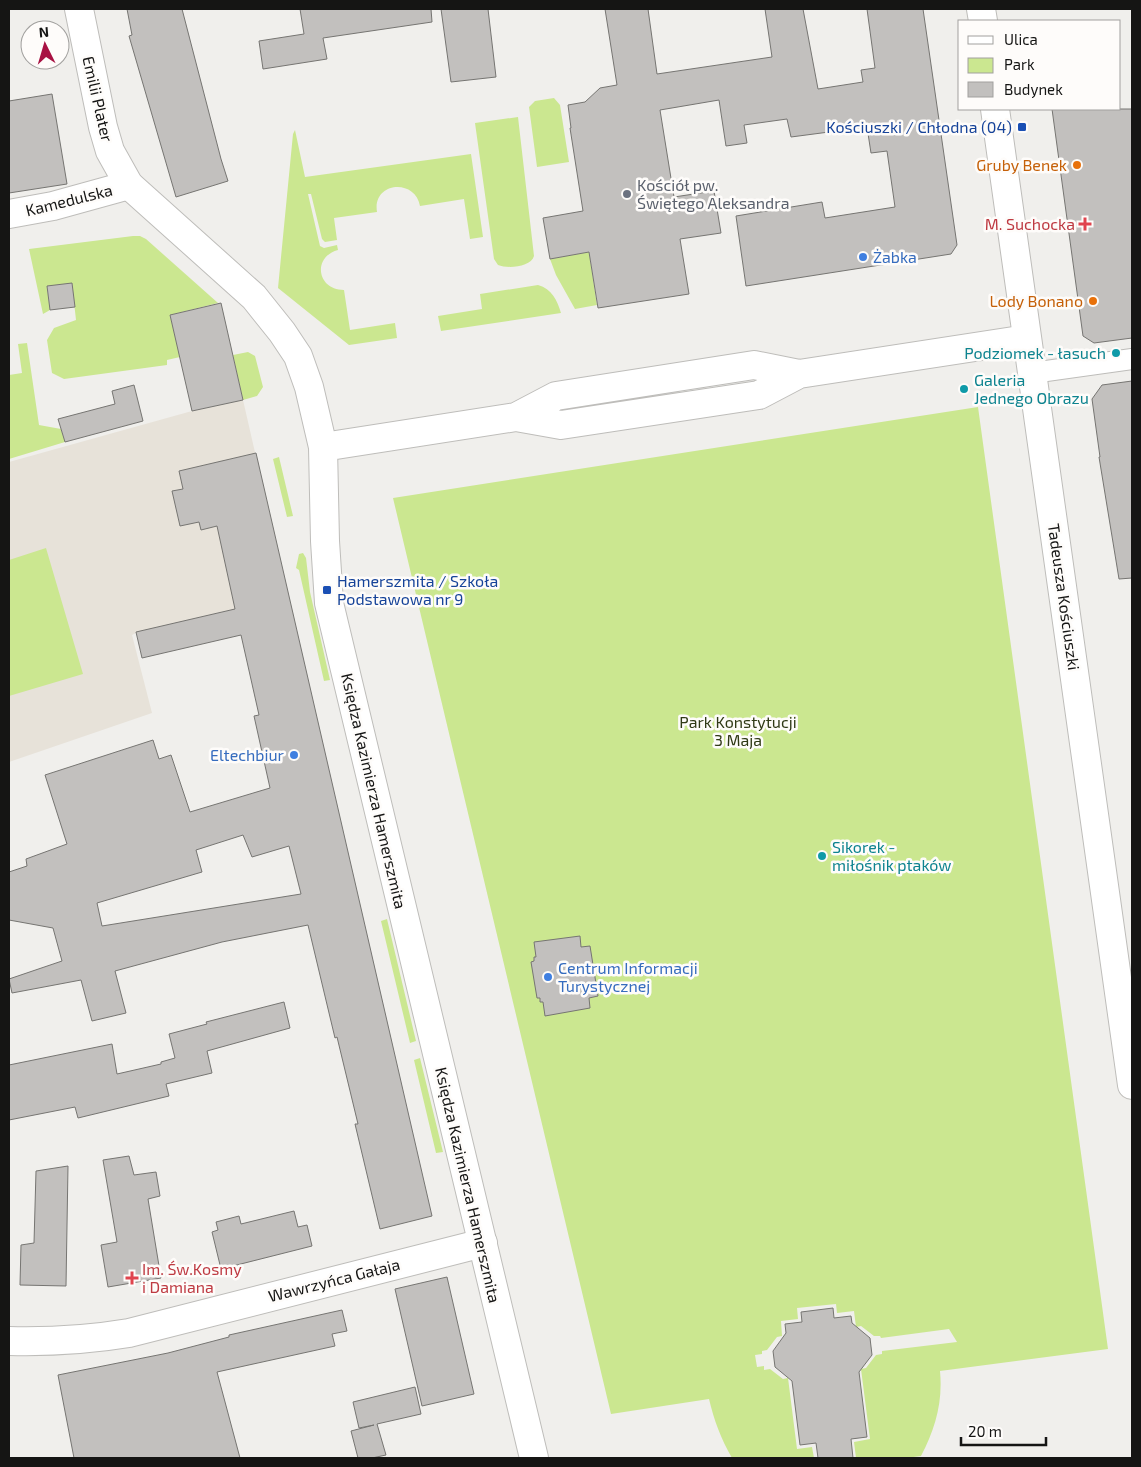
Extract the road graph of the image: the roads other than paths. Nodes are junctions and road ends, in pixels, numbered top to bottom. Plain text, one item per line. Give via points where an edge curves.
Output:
1 (79, 9) edge
2 (995, 110) edge
3 (129, 185) junction
4 (9, 214) edge
5 (1027, 338) junction
6 (1132, 359) edge
7 (1032, 373) junction
8 (323, 448) junction
9 (1132, 1086) edge
10 (483, 1243) junction
11 (9, 1341) edge
12 (534, 1458) edge

1 - 3 street, Emilii Plater via 103,127 110,151
2 - 5 street, Tadeusza Kościuszki
3 - 4 street, Kamedulska via 53,206
3 - 8 street, Księdza Kazimierza Hamerszmita via 254,297 282,332 300,362 309,387
5 - 7 street, Tadeusza Kościuszki
5 - 8 street via 799,374 754,365 556,396 516,417
6 - 7 street
7 - 9 street, Tadeusza Kościuszki
8 - 10 street, Księdza Kazimierza Hamerszmita via 329,603
10 - 11 street, Wawrzyńca Gałaja via 129,1332 92,1339
10 - 12 street, Księdza Kazimierza Hamerszmita

